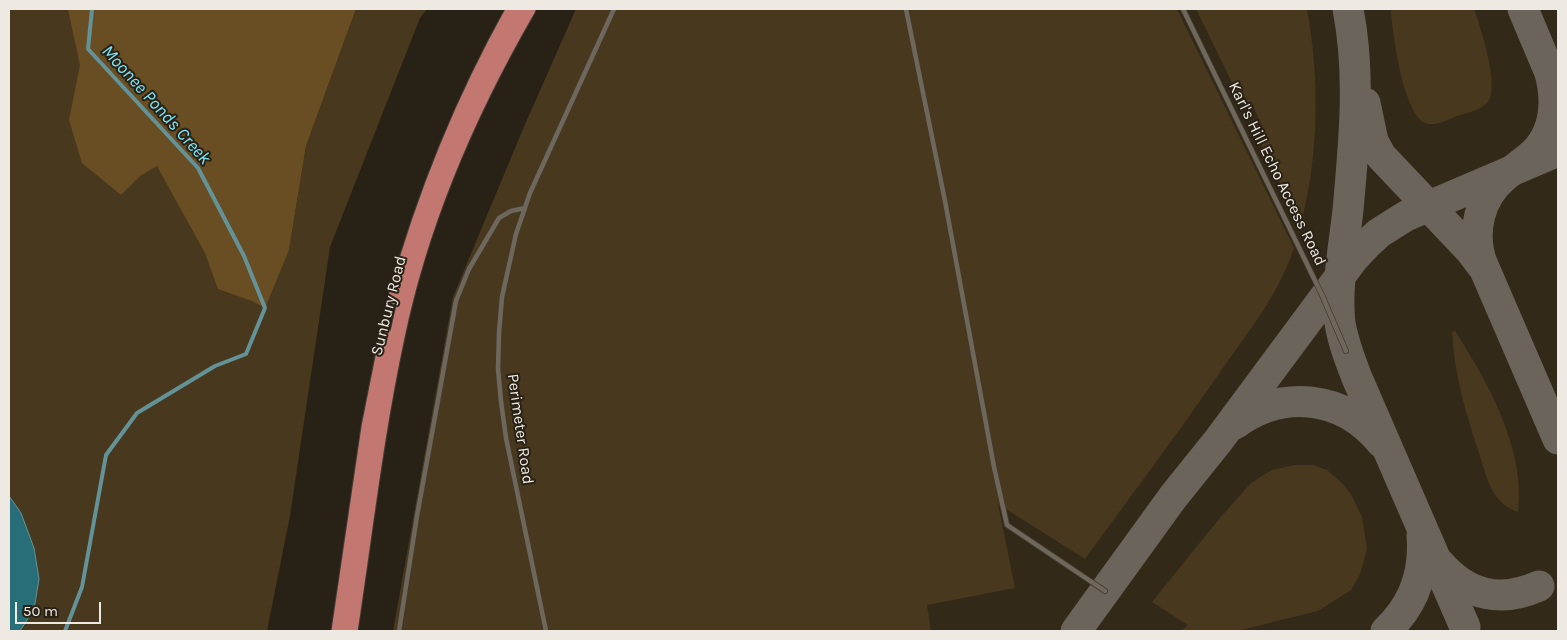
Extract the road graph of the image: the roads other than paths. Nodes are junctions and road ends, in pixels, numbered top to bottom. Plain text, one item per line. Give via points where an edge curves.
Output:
1 (514, 9) edge
2 (528, 9) edge
3 (614, 9) edge
4 (906, 9) edge
5 (1183, 9) edge
6 (525, 208) junction
7 (1346, 352) dead end
8 (1105, 591) dead end
9 (339, 631) edge
10 (350, 631) edge
11 (399, 631) edge
12 (546, 631) edge

1 - 9 main road, Sunbury Road via 462,111 411,243 378,382
2 - 10 main road, Sunbury Road via 448,169 407,295 381,427
3 - 6 lane, Perimeter Road
4 - 8 lane via 1007,525
5 - 7 lane, Karl's Hill Echo Access Road via 1322,295
6 - 11 lane via 499,218 469,269 456,301
6 - 12 lane, Perimeter Road via 502,297 498,369 506,438

